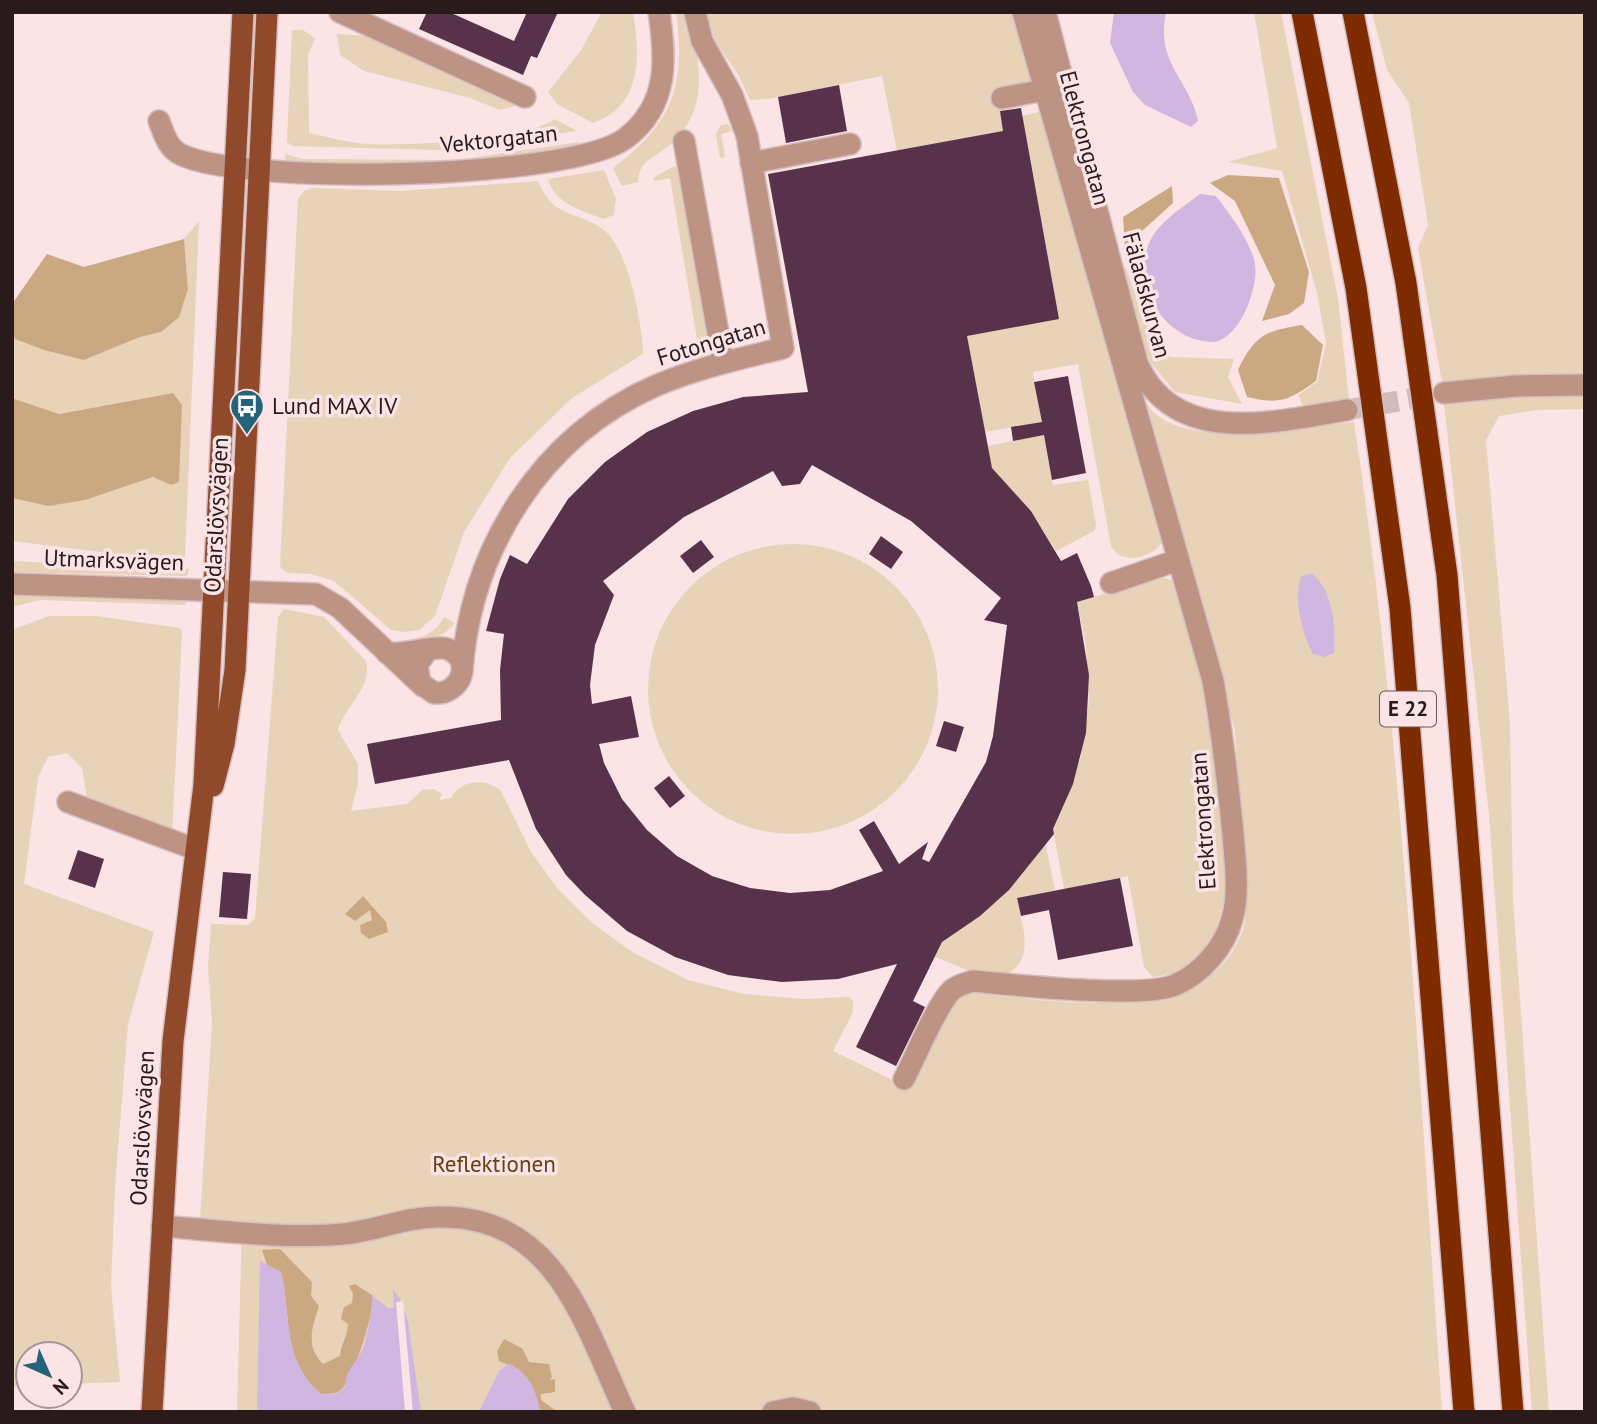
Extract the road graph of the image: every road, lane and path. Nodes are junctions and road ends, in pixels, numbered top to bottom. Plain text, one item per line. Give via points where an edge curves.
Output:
1 (243, 12) edge
2 (267, 12) edge
3 (340, 12) edge
4 (659, 12) edge
5 (695, 12) edge
6 (1023, 12) edge
7 (1045, 12) edge
8 (1302, 12) edge
9 (1353, 12) edge
10 (1044, 90) junction
11 (525, 97) dead end
12 (1002, 98) dead end
13 (159, 121) dead end
14 (684, 141) dead end
15 (850, 144) dead end
16 (751, 163) junction
17 (235, 166) junction
18 (258, 168) junction
19 (723, 361) junction
20 (1585, 385) edge
21 (1444, 393) tunnel mouth
22 (1347, 410) tunnel mouth
23 (1178, 560) junction
24 (1111, 583) dead end
25 (12, 584) edge
26 (215, 590) junction
27 (238, 591) junction
28 (468, 618) junction
29 (431, 650) junction
30 (387, 653) junction
31 (463, 671) junction
32 (423, 686) junction
33 (68, 802) dead end
34 (195, 849) junction
35 (904, 1079) dead end
36 (162, 1226) junction
37 (152, 1412) edge
38 (625, 1412) edge
39 (773, 1412) edge
40 (810, 1412) edge
41 (1464, 1412) edge
42 (1513, 1412) edge

1 - 17 main road, Odarslövsvägen
2 - 18 main road, Odarslövsvägen
3 - 11 street
4 - 18 street, Vektorgatan via 665,63 659,94 643,121 614,145 553,161 481,170 382,175
5 - 16 street, Fotongatan via 702,41 742,118
6 - 10 street, Elektrongatan
7 - 22 street, Fäladskurvan via 1145,381 1180,412 1209,421 1253,423
8 - 41 highway, E 22 via 1356,288 1400,608
9 - 42 highway, E 22 via 1406,283 1447,575
10 - 12 street
10 - 23 street, Elektrongatan
13 - 17 street, Vektorgatan via 168,144 178,154
14 - 19 street
15 - 16 street
16 - 19 street, Fotongatan via 783,348
17 - 18 street, Vektorgatan
17 - 26 main road, Odarslövsvägen
18 - 27 main road, Odarslövsvägen
19 - 28 street, Fotongatan via 638,395 564,449 511,513 488,558
20 - 21 street
23 - 24 street
23 - 35 street, Elektrongatan via 1213,681 1224,742 1237,884 1233,919 1220,948 1199,970 1174,986 1144,990 961,984 942,1005
25 - 26 street, Utmarksvägen
26 - 27 street
26 - 34 main road, Odarslövsvägen via 204,785
27 - 30 street via 316,594 340,608
27 - 34 main road, Odarslövsvägen via 224,744
28 - 29 street, Fotongatan
28 - 31 street, Fotongatan
29 - 30 street
29 - 31 street via 444,648 456,655
29 - 32 street via 417,665
30 - 32 street
31 - 32 street via 448,692 434,693
33 - 34 street
34 - 36 main road, Odarslövsvägen via 173,1041
36 - 37 main road, Odarslövsvägen
36 - 38 street via 344,1234 445,1216 499,1228 545,1261 573,1297
39 - 40 street via 793,1408

